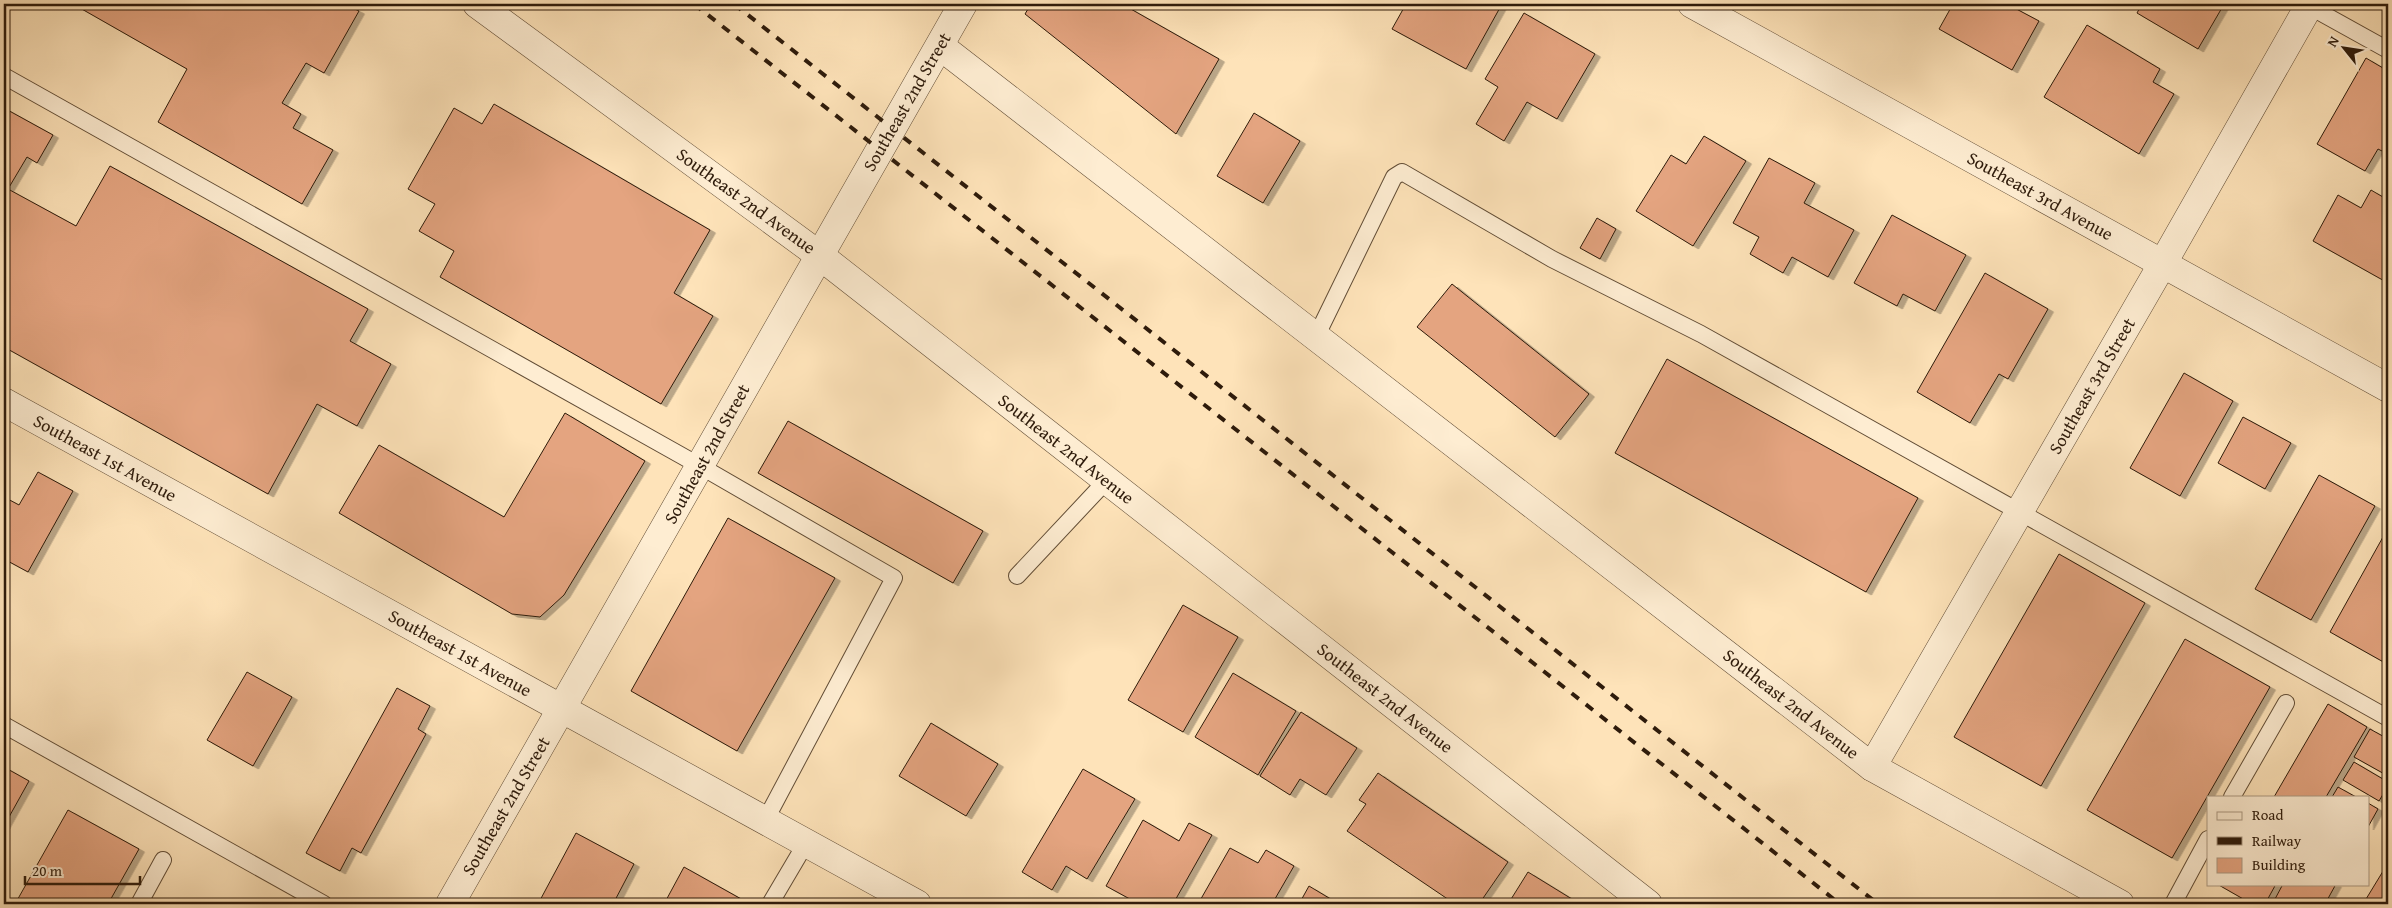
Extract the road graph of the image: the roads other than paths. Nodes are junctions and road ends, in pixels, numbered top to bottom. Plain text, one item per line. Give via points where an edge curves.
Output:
1 (477, 4) edge
2 (963, 4) edge
3 (1692, 4) edge
4 (2308, 4) edge
5 (940, 46) junction
6 (2388, 50) edge
7 (4, 76) edge
8 (819, 255) junction
9 (2163, 263) junction
10 (1316, 337) junction
11 (2388, 388) edge
12 (4, 402) edge
13 (700, 466) junction
14 (1106, 480) junction
15 (2019, 511) junction
16 (1017, 576) dead end
17 (2286, 703) dead end
18 (562, 709) junction
19 (2388, 718) edge
20 (4, 725) edge
21 (1872, 767) junction
22 (2233, 796) edge
23 (765, 821) junction
24 (2207, 841) edge
25 (806, 843) junction
26 (163, 860) dead end
27 (139, 904) edge
28 (324, 904) edge
29 (450, 904) edge
30 (770, 904) edge
31 (917, 904) edge
32 (1648, 904) edge
33 (2120, 904) edge
34 (2172, 904) edge

1 - 8 street, Southeast 2nd Avenue
2 - 5 street, Southeast 2nd Street
3 - 9 street, Southeast 3rd Avenue
4 - 6 lane
4 - 9 street, Southeast 3rd Street
5 - 8 street, Southeast 2nd Street
5 - 10 street, Southeast 2nd Avenue
7 - 13 lane
8 - 13 street, Southeast 2nd Street
8 - 14 street, Southeast 2nd Avenue
9 - 11 street, Southeast 3rd Avenue
9 - 15 street, Southeast 3rd Street
10 - 15 lane via 1394,177 1402,172 1552,259 1701,334
10 - 21 street, Southeast 2nd Avenue
12 - 18 street, Southeast 1st Avenue
13 - 18 street, Southeast 2nd Street
13 - 23 lane via 894,578
14 - 16 lane
14 - 32 street, Southeast 2nd Avenue
15 - 19 lane
15 - 21 street, Southeast 3rd Street
17 - 22 lane
18 - 23 street, Southeast 1st Avenue
18 - 29 street, Southeast 2nd Street
20 - 28 lane
21 - 33 street, Southeast 2nd Avenue
23 - 25 street, Southeast 1st Avenue
24 - 34 lane
25 - 30 lane
25 - 31 street, Southeast 1st Avenue
26 - 27 lane

